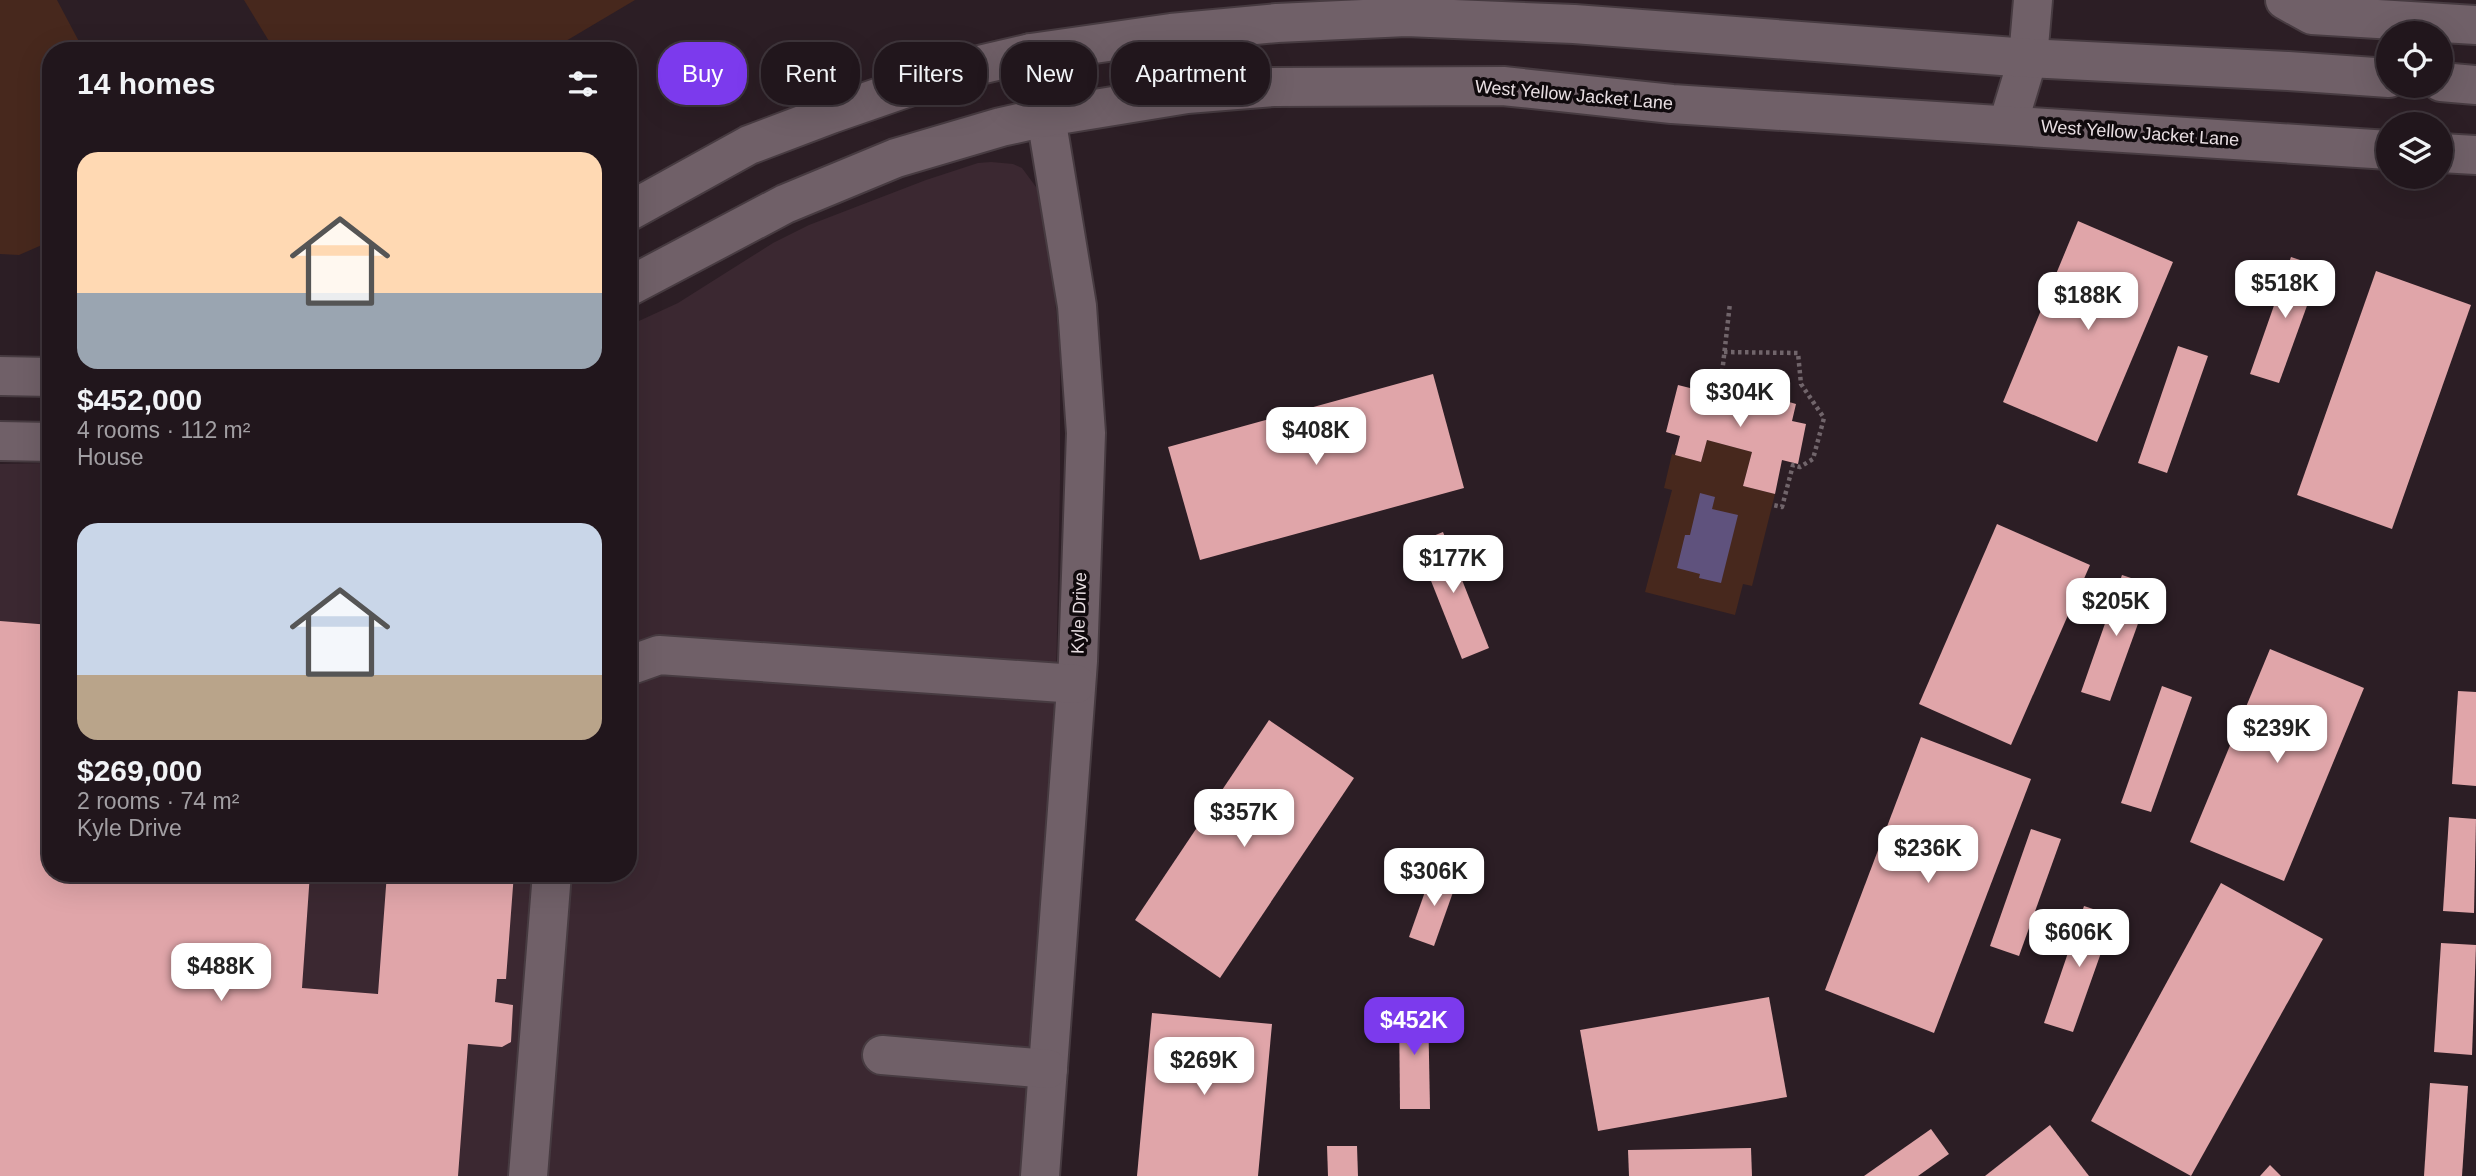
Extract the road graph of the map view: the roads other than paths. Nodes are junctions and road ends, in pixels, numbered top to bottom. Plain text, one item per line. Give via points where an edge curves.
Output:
1 (2033, 0) edge
2 (2285, 0) edge
3 (2476, 25) edge
4 (1097, 44) edge
5 (2028, 58) junction
6 (1001, 60) edge
7 (2376, 77) edge
8 (2453, 83) edge
9 (2476, 85) edge
10 (1043, 105) edge
11 (1046, 117) junction
12 (2008, 124) junction
13 (2376, 148) edge
14 (2453, 154) edge
15 (2476, 155) edge
16 (637, 207) edge
17 (637, 282) edge
18 (0, 376) edge
19 (42, 377) edge
20 (0, 441) edge
21 (42, 442) edge
22 (637, 663) edge
23 (1076, 684) junction
24 (551, 882) edge
25 (882, 1055) dead end
26 (1048, 1069) junction
27 (528, 1176) edge
28 (1040, 1176) edge

1 - 5 street
2 - 3 street via 2312,15
4 - 5 street via 1251,25 1406,18 1574,24
5 - 7 street
5 - 12 street
6 - 16 street via 958,71 749,145
8 - 9 street
10 - 11 street, Kyle Drive
11 - 12 street, West Yellow Jacket Lane via 1187,94 1273,88 1503,86 1672,104
11 - 17 street, West Yellow Jacket Lane via 895,158 785,204
11 - 23 street, Kyle Drive via 1077,306 1086,433
12 - 13 street, West Yellow Jacket Lane
14 - 15 street
18 - 19 street
20 - 21 street
22 - 23 street via 659,655
23 - 26 street, Kyle Drive
24 - 27 street
25 - 26 street
26 - 28 street, Kyle Drive

